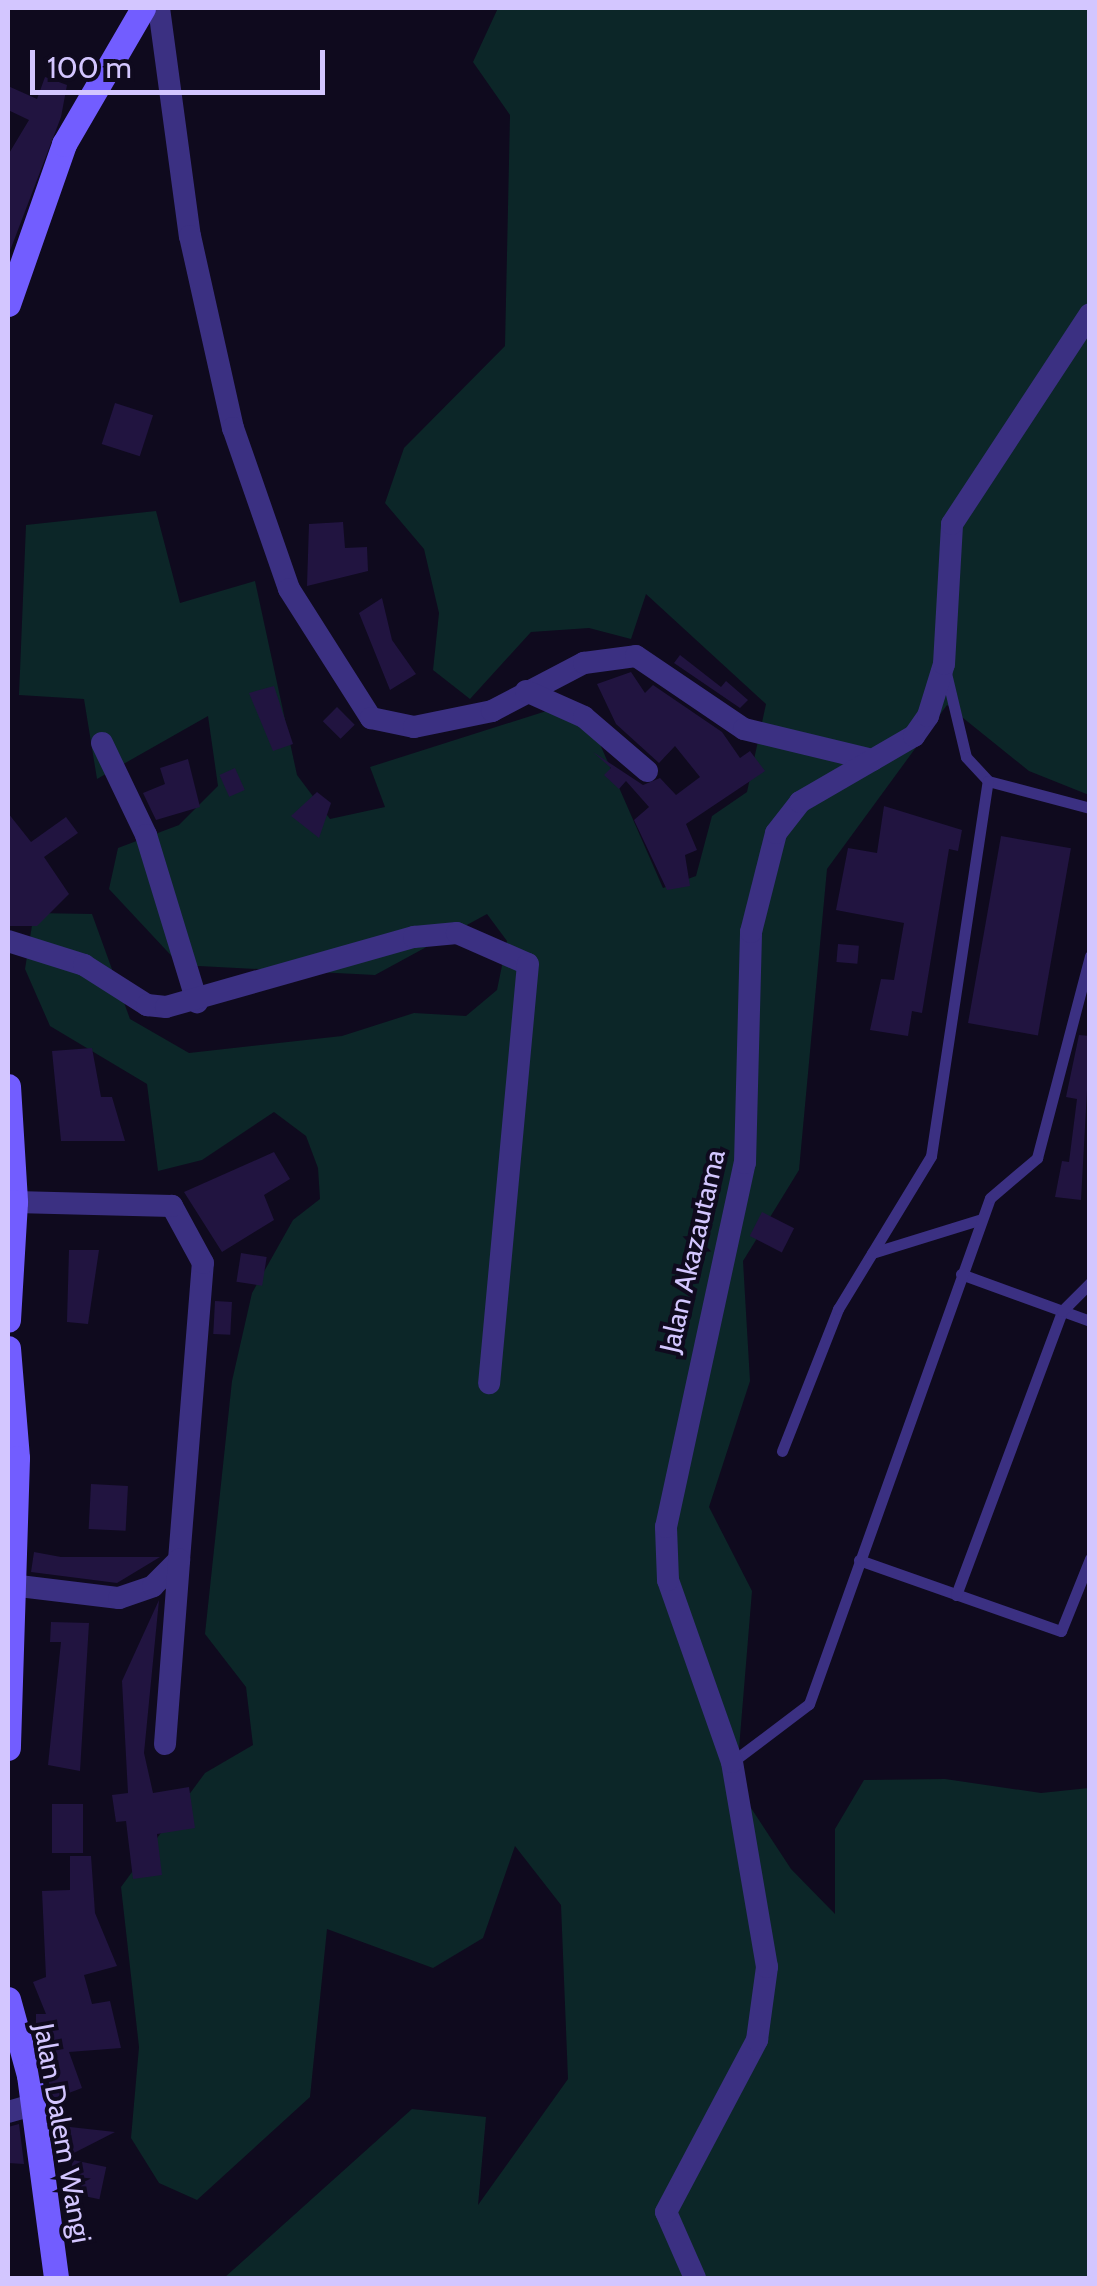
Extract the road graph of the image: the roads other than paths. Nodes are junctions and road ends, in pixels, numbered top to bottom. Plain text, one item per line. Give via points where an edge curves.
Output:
1 (143, 8) edge
2 (159, 8) edge
3 (8, 304) edge
4 (1090, 314) edge
5 (944, 664) junction
6 (526, 691) junction
7 (102, 743) dead end
8 (872, 760) junction
9 (647, 771) dead end
10 (988, 781) junction
11 (1090, 808) edge
12 (8, 941) edge
13 (1090, 956) edge
14 (197, 1002) junction
15 (8, 1086) edge
16 (14, 1202) junction
17 (982, 1219) junction
18 (872, 1253) junction
19 (961, 1274) junction
20 (1090, 1283) edge
21 (1062, 1311) junction
22 (8, 1320) edge
23 (1090, 1321) edge
24 (8, 1348) edge
25 (489, 1383) dead end
26 (782, 1451) dead end
27 (1090, 1559) edge
28 (179, 1560) junction
29 (859, 1560) junction
30 (11, 1585) junction
31 (956, 1595) junction
32 (165, 1744) dead end
33 (8, 1748) edge
34 (732, 1762) junction
35 (8, 1999) edge
36 (20, 2109) edge
37 (56, 2278) edge
38 (695, 2278) edge

1 - 3 street via 64,144
2 - 6 street via 222,389 304,620 380,724 492,711
4 - 5 street, Jalan Akazautama via 952,524
5 - 8 street, Jalan Akazautama via 914,736
5 - 10 lane via 966,757
6 - 8 street via 584,664 636,656 744,730
6 - 9 street via 584,717
7 - 14 street via 146,836
8 - 34 street, Jalan Akazautama via 800,802 776,833 751,932 745,1163 666,1527 668,1580
10 - 11 lane
10 - 18 lane via 931,1156
12 - 14 street via 84,965 146,1005
13 - 17 lane via 1036,1158 990,1198
14 - 25 street via 414,937 456,933 528,964
15 - 16 street
16 - 22 street
16 - 28 street via 157,1202 194,1233 204,1264
17 - 18 lane
17 - 19 lane
18 - 26 lane via 838,1309
19 - 21 lane
19 - 29 lane
20 - 21 lane
21 - 23 lane
21 - 31 lane
24 - 30 street via 16,1458
27 - 31 lane via 1061,1631
28 - 30 street via 152,1586 120,1598
28 - 32 street
29 - 31 lane
29 - 34 lane via 809,1704
30 - 33 street
34 - 38 street, Jalan Akazautama via 767,1967 757,2040 666,2212 670,2238
35 - 36 street, Jalan Dalem Wangi
36 - 37 street, Jalan Dalem Wangi

